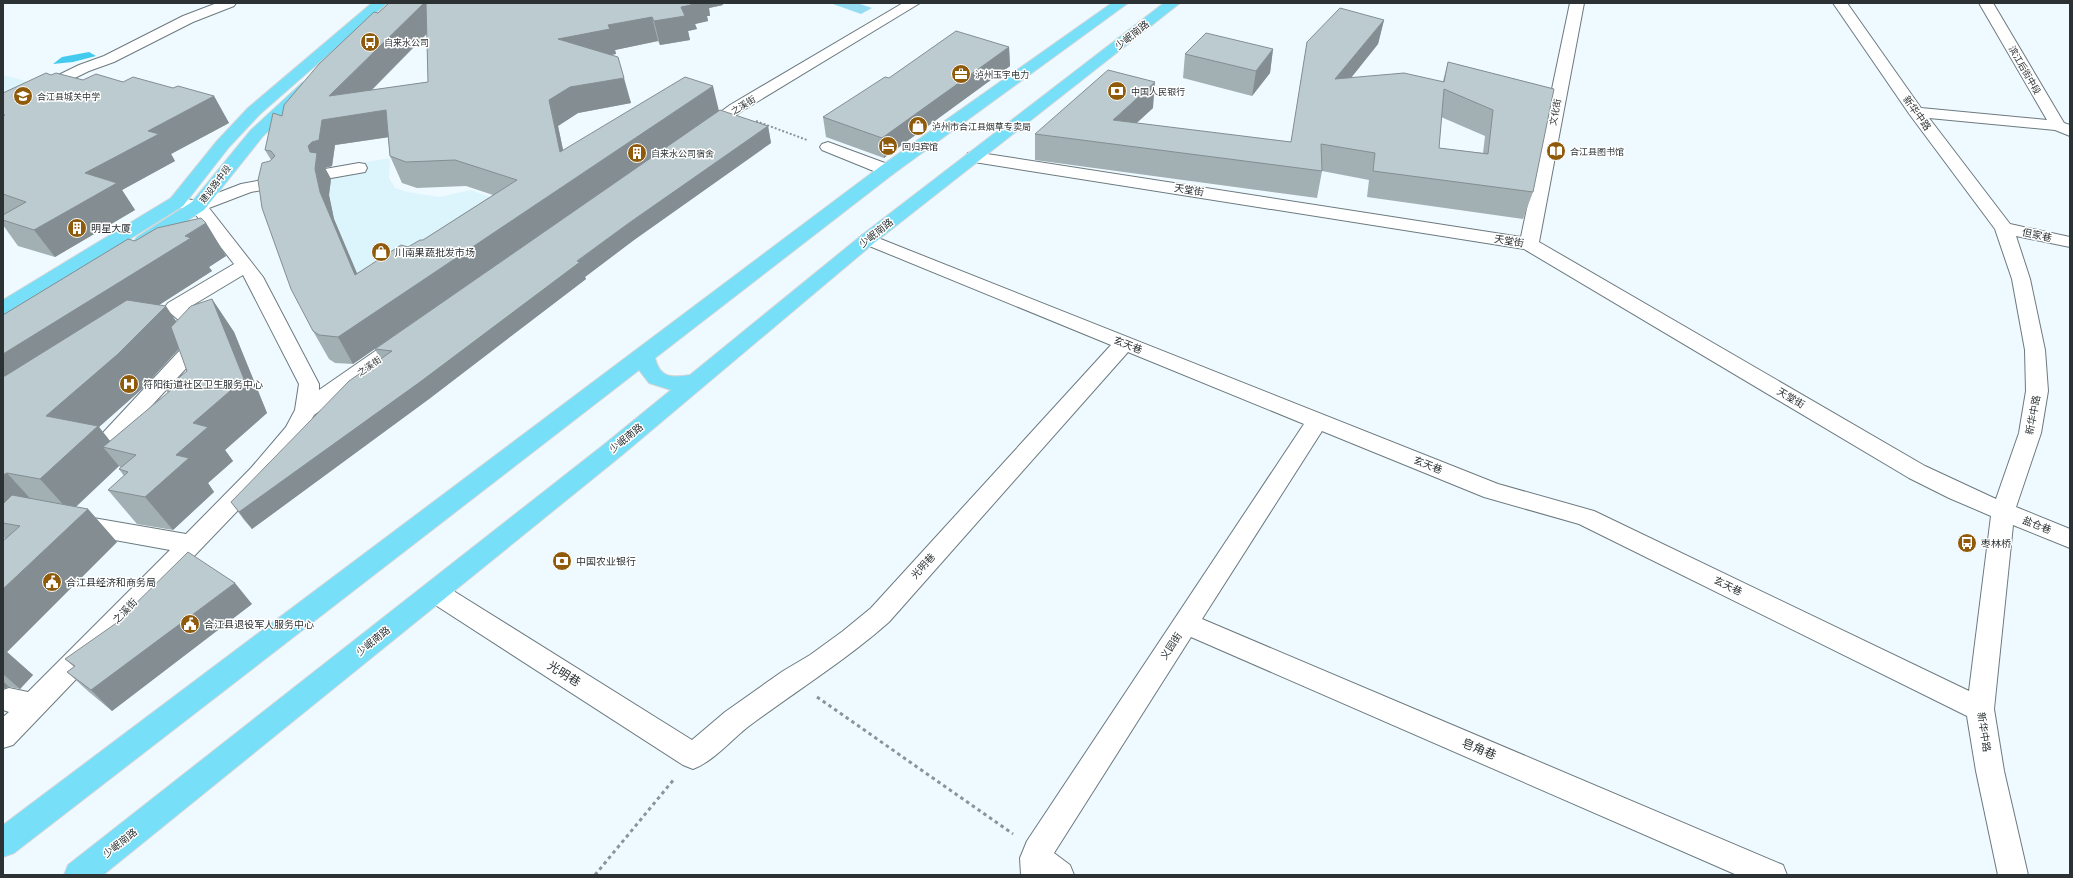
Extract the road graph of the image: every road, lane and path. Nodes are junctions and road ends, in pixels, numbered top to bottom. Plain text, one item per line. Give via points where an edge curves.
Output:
1 (229, 3) edge
2 (913, 3) edge
3 (1121, 3) edge
4 (1173, 3) edge
5 (1577, 3) edge
6 (1986, 3) edge
7 (1837, 4) edge
8 (386, 6) edge
9 (3, 108) edge
10 (731, 112) junction
11 (1916, 112) junction
12 (2064, 128) edge
13 (690, 140) edge
14 (828, 147) joint
15 (974, 157) junction
16 (359, 168) dead end
17 (887, 170) junction
18 (332, 173) dead end
19 (278, 182) edge
20 (177, 202) junction
21 (198, 206) junction
22 (2004, 228) junction
23 (868, 238) junction
24 (2070, 242) edge
25 (1529, 244) junction
26 (245, 266) junction
27 (3, 309) edge
28 (3, 327) edge
29 (415, 333) edge
30 (1124, 343) junction
31 (644, 356) junction
32 (696, 381) junction
33 (305, 411) junction
34 (1317, 421) junction
35 (110, 437) dead end
36 (2003, 512) junction
37 (53, 520) edge
38 (2070, 539) edge
39 (191, 544) junction
40 (435, 592) junction
41 (1185, 624) junction
42 (792, 679) junction
43 (1980, 709) junction
44 (3, 736) edge
45 (694, 756) junction
46 (3, 843) edge
47 (1036, 862) edge
48 (79, 875) edge
49 (595, 875) edge
50 (1059, 875) edge
51 (1772, 875) edge
52 (2013, 875) edge

1 - 9 street via 188,19
2 - 10 street, 之溪街
3 - 17 main road
4 - 15 main road, 少岷南路
5 - 25 street, 文化街
6 - 12 street, 滨江后街中段
7 - 11 street, 新华中路
8 - 20 main road, 建设路中段 via 254,111 223,144
8 - 21 main road, 建设路中段 via 257,133
10 - 13 street, 之溪街
10 - 14 path
11 - 12 street
11 - 22 street, 新华中路
14 - 17 street
15 - 23 main road, 少岷南路
15 - 25 street, 天堂街
16 - 18 street
17 - 31 main road
19 - 21 street via 247,188
20 - 21 street
20 - 27 main road, 建设路中段
21 - 26 street, 之溪街
21 - 28 main road, 建设路中段
22 - 24 street, 但家巷
22 - 36 street, 新华中路 via 2021,279 2035,350 2037,391 2030,433
23 - 30 street, 玄天巷
23 - 32 main road, 少岷南路
25 - 36 street, 天堂街 via 1917,472
26 - 33 street, 之溪街 via 254,277 308,384 310,397
26 - 35 street via 168,311 207,333
29 - 33 street, 之溪街
30 - 34 street, 玄天巷
30 - 42 street, 光明巷 via 880,615 819,663
31 - 32 main road via 646,367 657,380 669,384
31 - 46 main road
32 - 40 main road, 少岷南路
33 - 39 street, 之溪街 via 280,450
34 - 41 street, 义园街
34 - 43 street, 玄天巷 via 1492,491 1586,517
36 - 38 street, 盐仓巷
36 - 43 street, 新华中路
37 - 39 street
39 - 44 street, 之溪街 via 21,702
40 - 45 street, 光明巷
40 - 48 main road, 少岷南路
41 - 47 street, 义园街
41 - 51 street, 皂角巷
42 - 45 street, 光明巷 via 735,721
42 - 47 path
43 - 52 street, 新华中路 via 1990,770
45 - 49 path
47 - 50 street

